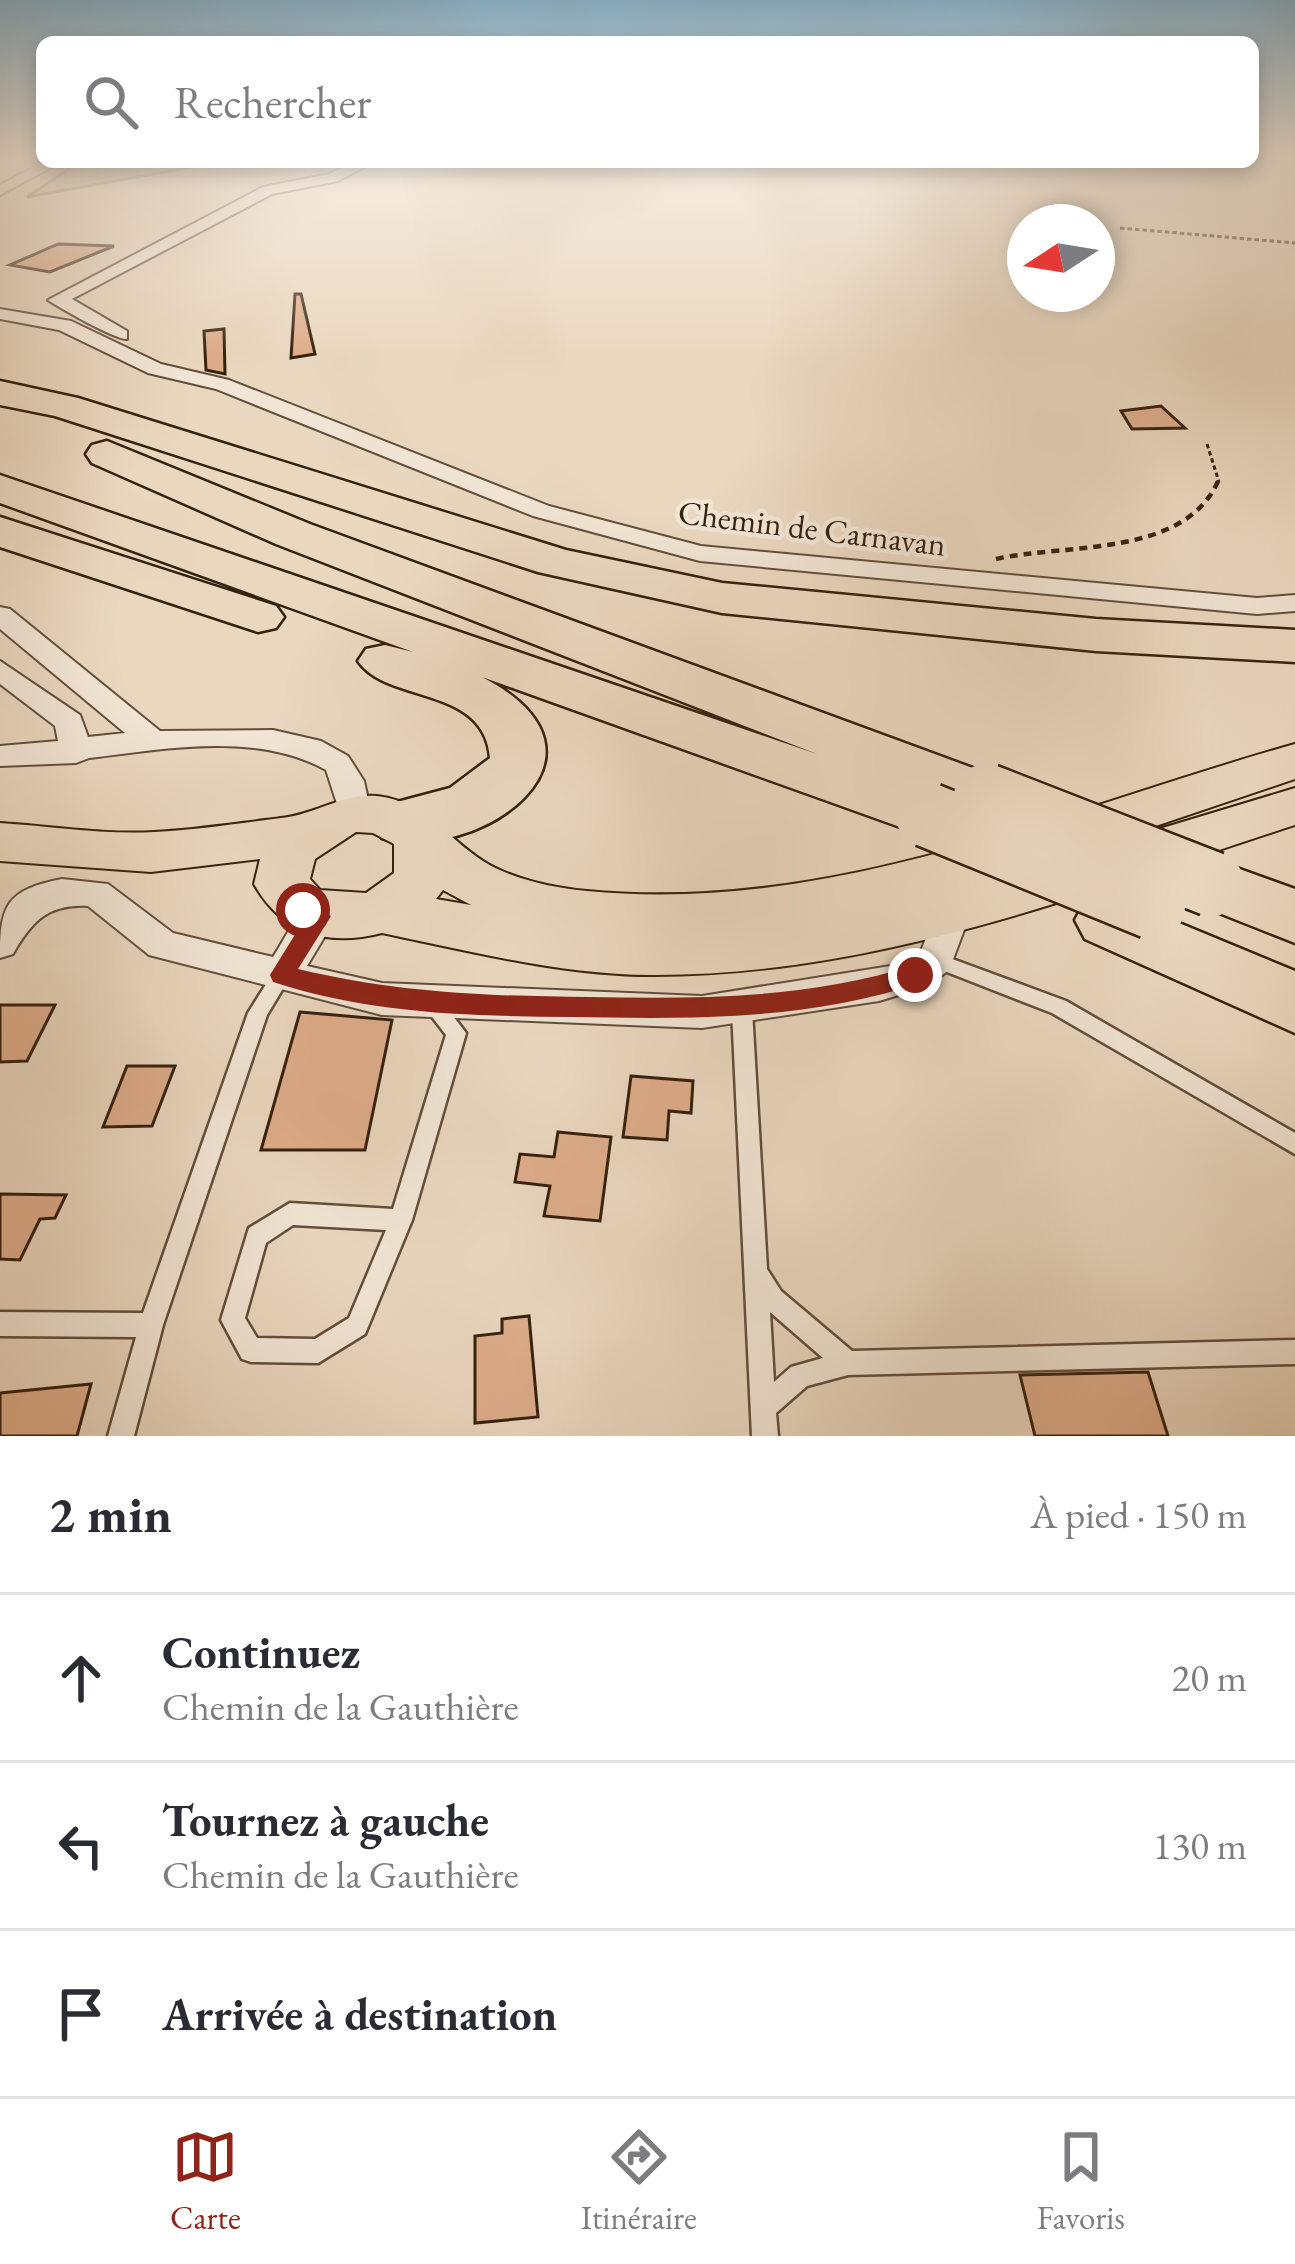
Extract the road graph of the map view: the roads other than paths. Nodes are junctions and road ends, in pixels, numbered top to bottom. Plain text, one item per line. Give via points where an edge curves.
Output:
1 (207, 222) edge
2 (0, 314) edge
3 (222, 384) junction
4 (0, 397) edge
5 (0, 488) edge
6 (0, 531) edge
7 (1295, 603) edge
8 (0, 615) edge
9 (1295, 646) edge
10 (0, 670) edge
11 (153, 741) junction
12 (76, 753) junction
13 (0, 756) edge
14 (1295, 761) edge
15 (1295, 806) edge
16 (935, 812) junction
17 (373, 829) junction
18 (0, 842) edge
19 (151, 852) junction
20 (301, 900) junction
21 (1158, 904) junction
22 (383, 912) junction
23 (1295, 917) edge
24 (944, 937) junction
25 (0, 944) edge
26 (1295, 966) edge
27 (282, 975) junction
28 (1295, 1004) edge
29 (433, 1005) junction
30 (742, 1010) junction
31 (1295, 1144) edge
32 (401, 1220) junction
33 (754, 1270) junction
34 (0, 1324) edge
35 (151, 1325) junction
36 (1295, 1352) edge
37 (848, 1363) junction
38 (763, 1408) junction
39 (121, 1436) edge
40 (764, 1436) edge

1 - 3 street via 57,300 148,354
2 - 3 street, Chemin de Carnavan via 64,325 155,369
3 - 7 street, Chemin de Carnavan via 541,511 700,554 1257,606
4 - 9 highway via 64,406 555,562 722,598
4 - 16 highway via 97,449
5 - 16 highway
6 - 17 highway via 439,680 503,717 518,757 509,780 462,812
8 - 11 street
10 - 12 street via 70,722
11 - 12 street
11 - 17 street via 294,741 348,775
12 - 13 street
14 - 17 main road via 1008,855 786,907 651,914 544,903 494,892
15 - 24 main road
16 - 21 highway
16 - 21 highway, bridge
17 - 19 main road
17 - 20 main road via 291,850
17 - 22 main road via 422,879
18 - 19 main road
19 - 20 main road
20 - 22 main road via 344,920
20 - 27 street
21 - 23 highway
21 - 26 highway
21 - 28 highway
22 - 24 main road via 652,952
24 - 30 street via 915,975
24 - 31 lane
25 - 27 street via 17,911 39,897 96,892 162,945
27 - 29 street
27 - 35 lane via 257,1012
29 - 30 street
29 - 32 lane via 456,1033
30 - 33 lane
32 - 32 lane via 356,1326 319,1351 251,1350 233,1320 257,1237 290,1214
33 - 37 lane via 773,1299
33 - 38 lane
34 - 35 lane
35 - 39 lane
36 - 37 lane
37 - 38 lane via 800,1376
38 - 40 lane

